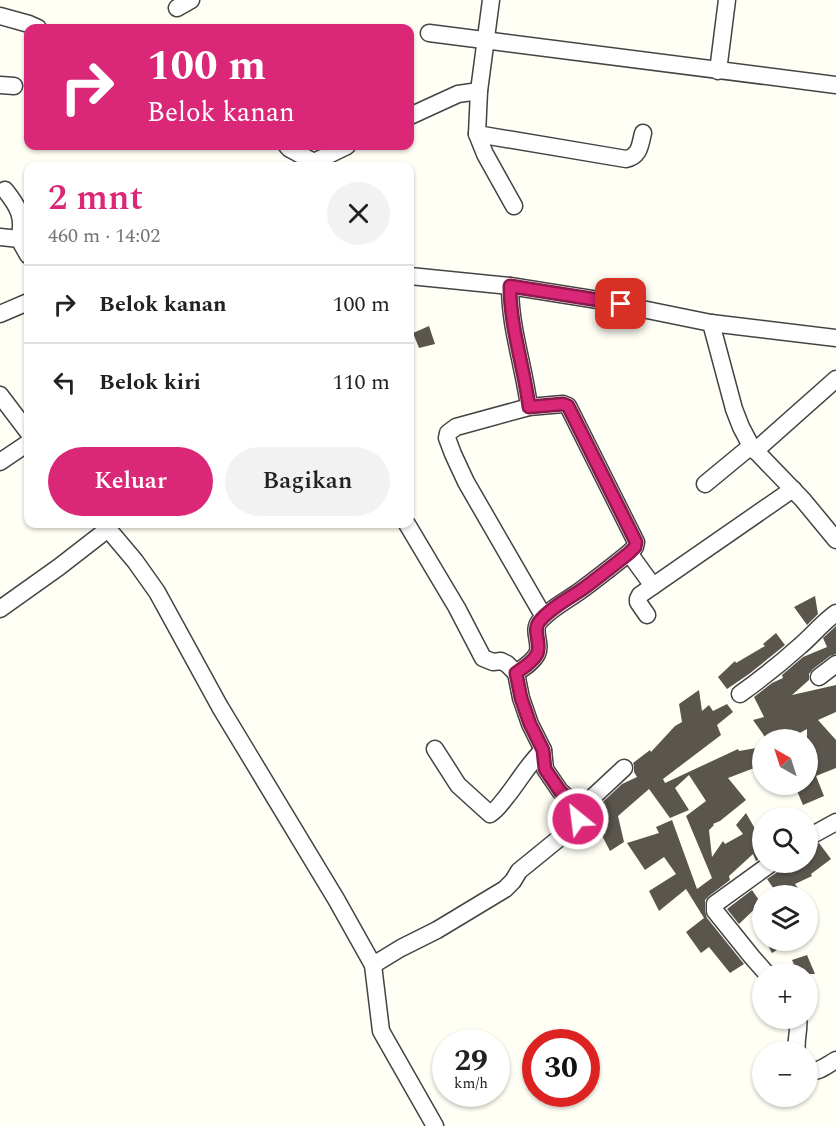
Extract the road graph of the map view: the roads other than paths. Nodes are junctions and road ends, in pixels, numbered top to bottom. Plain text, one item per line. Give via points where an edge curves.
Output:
1 (491, 0) edge
2 (727, 0) edge
3 (0, 16) edge
4 (29, 24) edge
5 (429, 33) dead end
6 (486, 41) junction
7 (718, 71) junction
8 (836, 85) edge
9 (479, 91) junction
10 (414, 114) edge
11 (643, 133) dead end
12 (477, 134) junction
13 (292, 150) edge
14 (339, 150) edge
15 (314, 162) edge
16 (314, 162) edge
17 (5, 190) dead end
18 (514, 206) dead end
19 (0, 237) edge
20 (19, 239) junction
21 (24, 248) edge
22 (414, 276) edge
23 (510, 286) junction
24 (24, 304) edge
25 (0, 314) edge
26 (711, 323) junction
27 (836, 338) edge
28 (836, 379) edge
29 (0, 395) edge
30 (529, 407) junction
31 (24, 427) edge
32 (24, 446) edge
33 (753, 449) junction
34 (0, 462) edge
35 (705, 484) dead end
36 (793, 489) junction
37 (103, 528) edge
38 (107, 528) edge
39 (409, 528) edge
40 (836, 540) edge
41 (629, 553) junction
42 (653, 586) junction
43 (0, 609) edge
44 (836, 613) edge
45 (647, 615) dead end
46 (544, 617) junction
47 (836, 664) edge
48 (516, 673) junction
49 (819, 677) dead end
50 (740, 694) dead end
51 (435, 749) dead end
52 (543, 750) junction
53 (624, 768) dead end
54 (580, 809) junction
55 (836, 822) edge
56 (818, 832) edge
57 (758, 873) edge
58 (757, 963) edge
59 (373, 966) junction
60 (836, 1060) edge
61 (818, 1070) edge
62 (435, 1126) edge

1 - 6 street
2 - 7 street
3 - 4 street
5 - 6 street
6 - 7 street
6 - 9 street
7 - 8 street
9 - 10 street via 458,94
9 - 12 street
11 - 12 street via 639,152 626,159
12 - 18 street
13 - 15 street
14 - 16 street
17 - 20 street via 20,213
19 - 20 street
20 - 21 street
22 - 23 street
23 - 26 street
23 - 30 street via 515,338
24 - 25 street
26 - 27 street
26 - 33 street via 734,409
28 - 33 street
29 - 31 street
30 - 41 street via 568,406 635,539 635,547
30 - 46 street via 456,427 447,438 466,482
32 - 34 street
33 - 35 street
33 - 36 street
36 - 40 street
36 - 42 street
37 - 43 street via 59,567
38 - 59 street via 157,592 214,697
39 - 48 street via 483,658 501,661
41 - 42 street
41 - 46 street
42 - 45 street via 638,599
44 - 50 street
46 - 48 street via 536,628 538,652
47 - 49 street
48 - 52 street via 530,724
51 - 52 street via 458,784 490,814
52 - 54 street via 545,769 560,791
53 - 54 street
54 - 59 street via 573,827 519,871 505,889
55 - 56 street
57 - 58 street via 714,907
59 - 62 street via 381,1031
60 - 61 street

